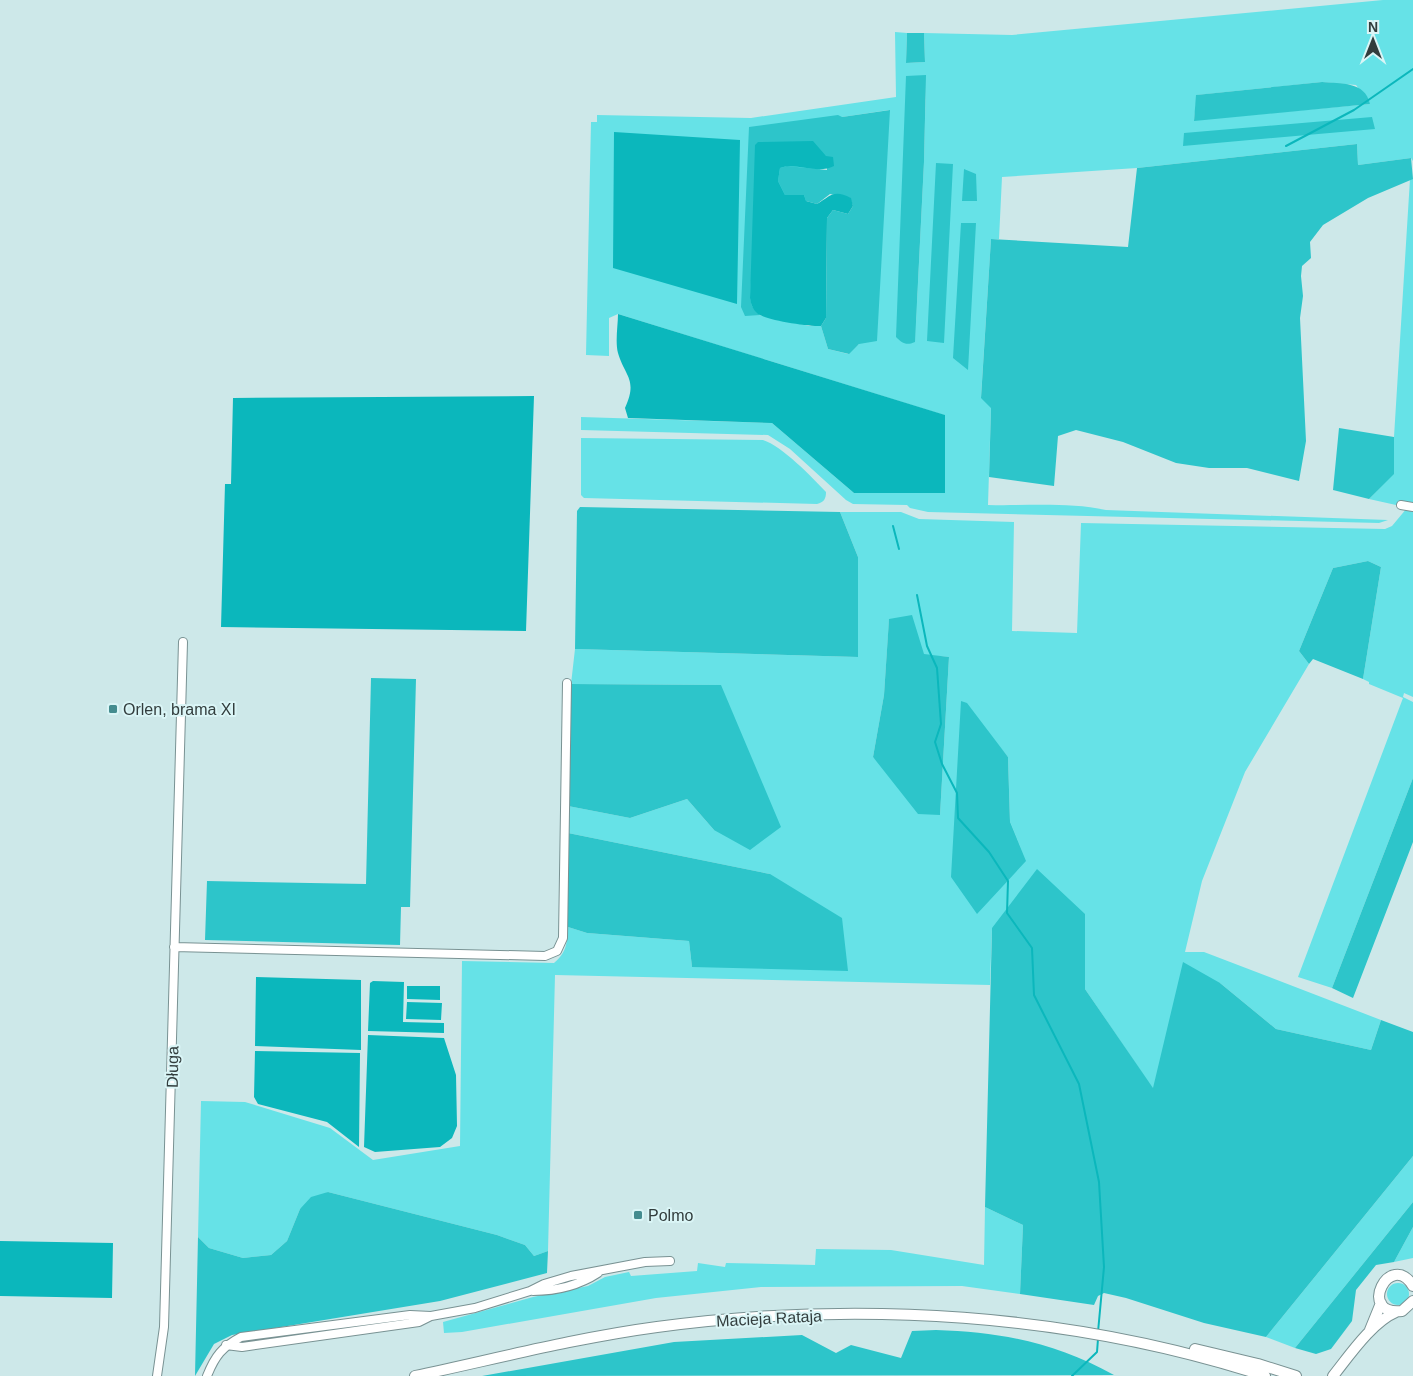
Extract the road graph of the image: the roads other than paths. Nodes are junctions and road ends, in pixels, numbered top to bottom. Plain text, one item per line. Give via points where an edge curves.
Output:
1 (1402, 505) dead end
2 (1413, 507) edge
3 (183, 642) dead end
4 (567, 683) dead end
5 (174, 947) junction
6 (670, 1260) dead end
7 (1411, 1280) edge
8 (1413, 1301) edge
9 (1381, 1303) junction
10 (1399, 1312) junction
11 (1413, 1312) edge
12 (1368, 1333) junction
13 (1127, 1340) junction
14 (157, 1376) edge
15 (207, 1376) edge
16 (415, 1376) edge
17 (1265, 1376) edge
18 (1296, 1376) edge
19 (1333, 1376) edge

1 - 2 street
3 - 5 street, Długa
4 - 5 street via 563,938 558,951 545,956
5 - 14 street, Długa via 164,1327
6 - 15 street via 599,1272 585,1282 552,1291 530,1292 475,1308 431,1316 410,1315 241,1337 218,1353
7 - 9 main road via 1395,1276 1384,1281 1379,1292
8 - 10 main road
9 - 10 main road via 1390,1311
9 - 12 main road
10 - 11 main road
10 - 12 main road via 1388,1315
12 - 19 main road
13 - 16 main road, Macieja Rataja via 1038,1326 914,1315 756,1317 607,1335
13 - 17 main road, Macieja Rataja
13 - 18 main road, Macieja Rataja via 1216,1353

